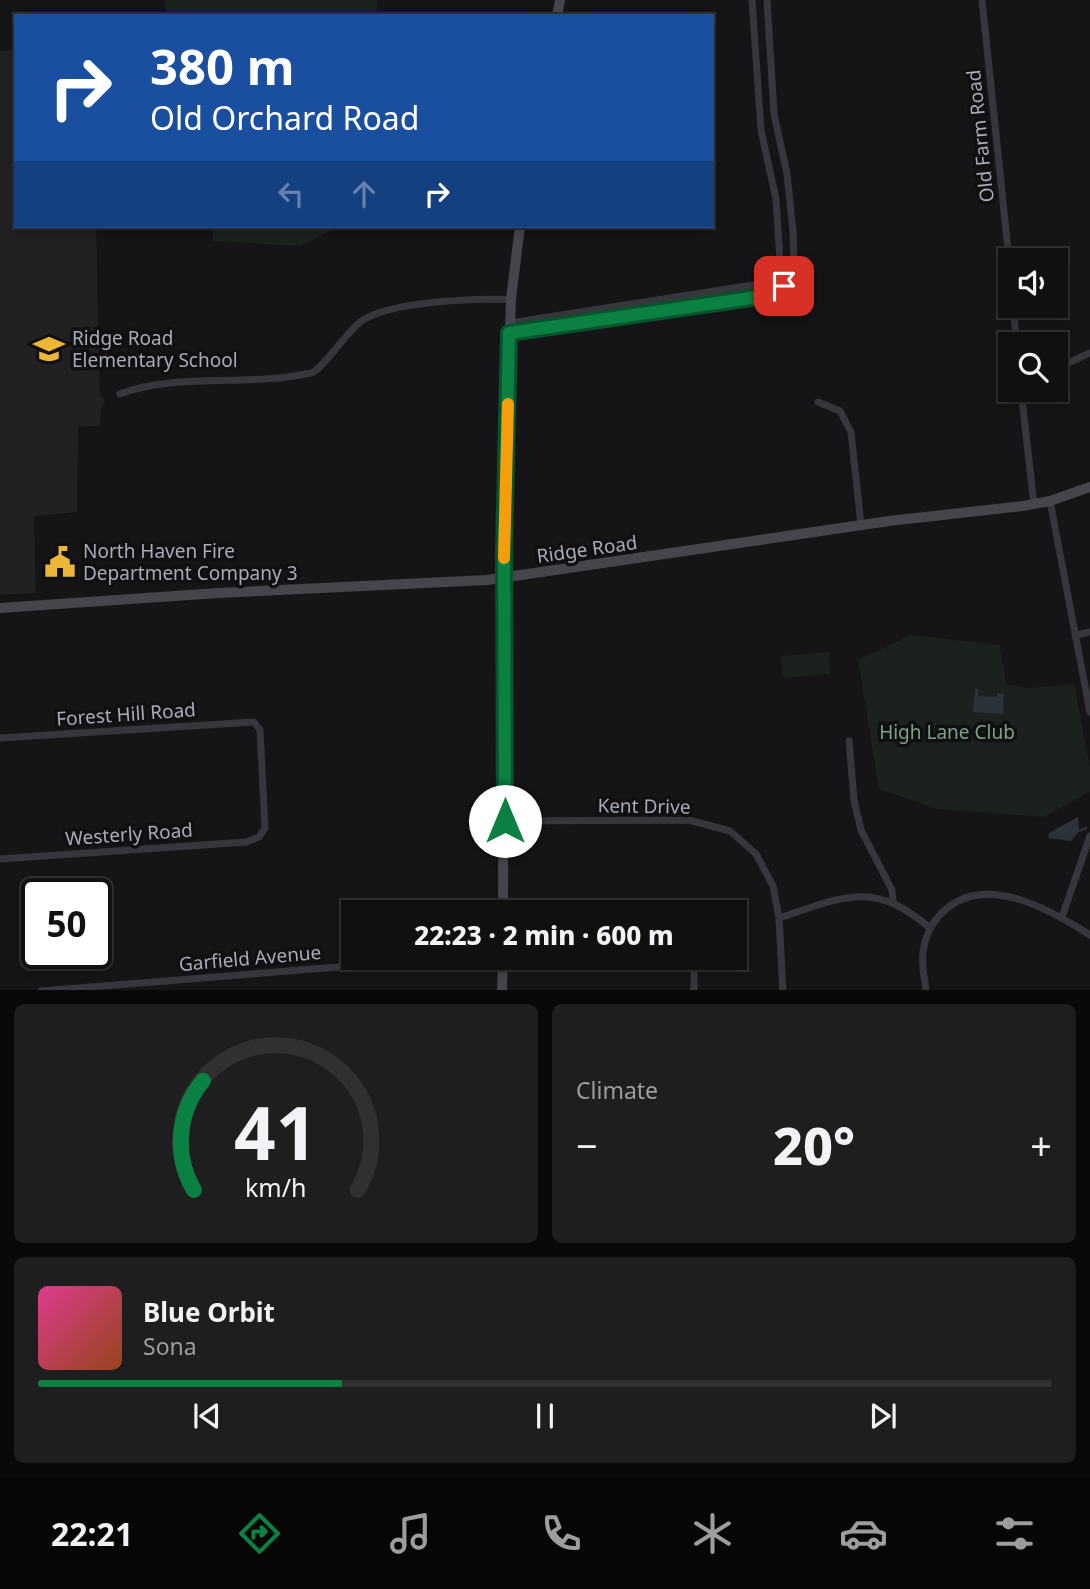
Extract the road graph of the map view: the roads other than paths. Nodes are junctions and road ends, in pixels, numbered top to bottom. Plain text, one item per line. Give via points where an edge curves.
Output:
1 (752, 0) edge
2 (767, 0) edge
3 (982, 0) edge
4 (772, 76) junction
5 (757, 78) junction
6 (776, 129) junction
7 (761, 130) junction
8 (520, 228) edge
9 (1008, 248) edge
10 (778, 274) junction
11 (789, 280) junction
12 (511, 299) junction
13 (655, 300) junction
14 (656, 312) junction
15 (510, 328) junction
16 (1090, 353) edge
17 (1068, 363) edge
18 (120, 394) dead end
19 (818, 402) dead end
20 (1022, 402) edge
21 (1090, 486) edge
22 (1050, 501) junction
23 (1034, 505) junction
24 (861, 525) junction
25 (504, 578) junction
26 (0, 608) edge
27 (1090, 632) edge
28 (1077, 635) junction
29 (1090, 712) edge
30 (0, 738) edge
31 (849, 741) dead end
32 (505, 821) junction
33 (1090, 836) edge
34 (259, 837) joint
35 (0, 859) edge
36 (503, 900) edge
37 (893, 902) junction
38 (1062, 917) junction
39 (779, 918) junction
40 (930, 928) junction
41 (1090, 935) edge
42 (341, 968) edge
43 (503, 970) edge
44 (694, 970) edge
45 (143, 987) edge
46 (41, 990) edge
47 (502, 990) edge
48 (694, 990) edge
49 (783, 990) edge
50 (926, 990) edge

1 - 5 street
2 - 4 street
3 - 9 street, Old Farm Road
4 - 5 street
4 - 6 street
5 - 7 street
6 - 7 street
6 - 11 street via 791,204 793,263
7 - 10 street via 776,199
8 - 12 main road
10 - 11 street
10 - 13 street via 771,281 753,285
11 - 14 street via 767,295
12 - 15 main road
12 - 18 street via 395,308 362,320 315,372 275,379 144,385
13 - 14 street
13 - 15 street
14 - 15 street
15 - 25 main road
16 - 17 street
19 - 24 street via 840,411 852,432
20 - 23 street
21 - 22 main road, Ridge Road
22 - 23 main road, Ridge Road
22 - 28 street
23 - 24 main road, Ridge Road
24 - 25 main road, Ridge Road
25 - 26 main road, Ridge Road
25 - 32 main road
27 - 28 street
28 - 29 street
30 - 34 street, Forest Hill Road via 254,722 260,730 265,828
31 - 37 street via 860,830 892,890
32 - 36 main road
32 - 39 street, Kent Drive via 689,820 730,831 765,868
33 - 38 street
34 - 35 street, Westerly Road via 246,842
37 - 39 street via 848,897
37 - 40 street
38 - 40 street via 1020,900 972,895 951,905
38 - 41 street
39 - 49 street, Kent Drive
40 - 50 street via 922,956
42 - 45 street, Garfield Avenue
43 - 47 main road
44 - 48 street
45 - 46 street, Garfield Avenue

